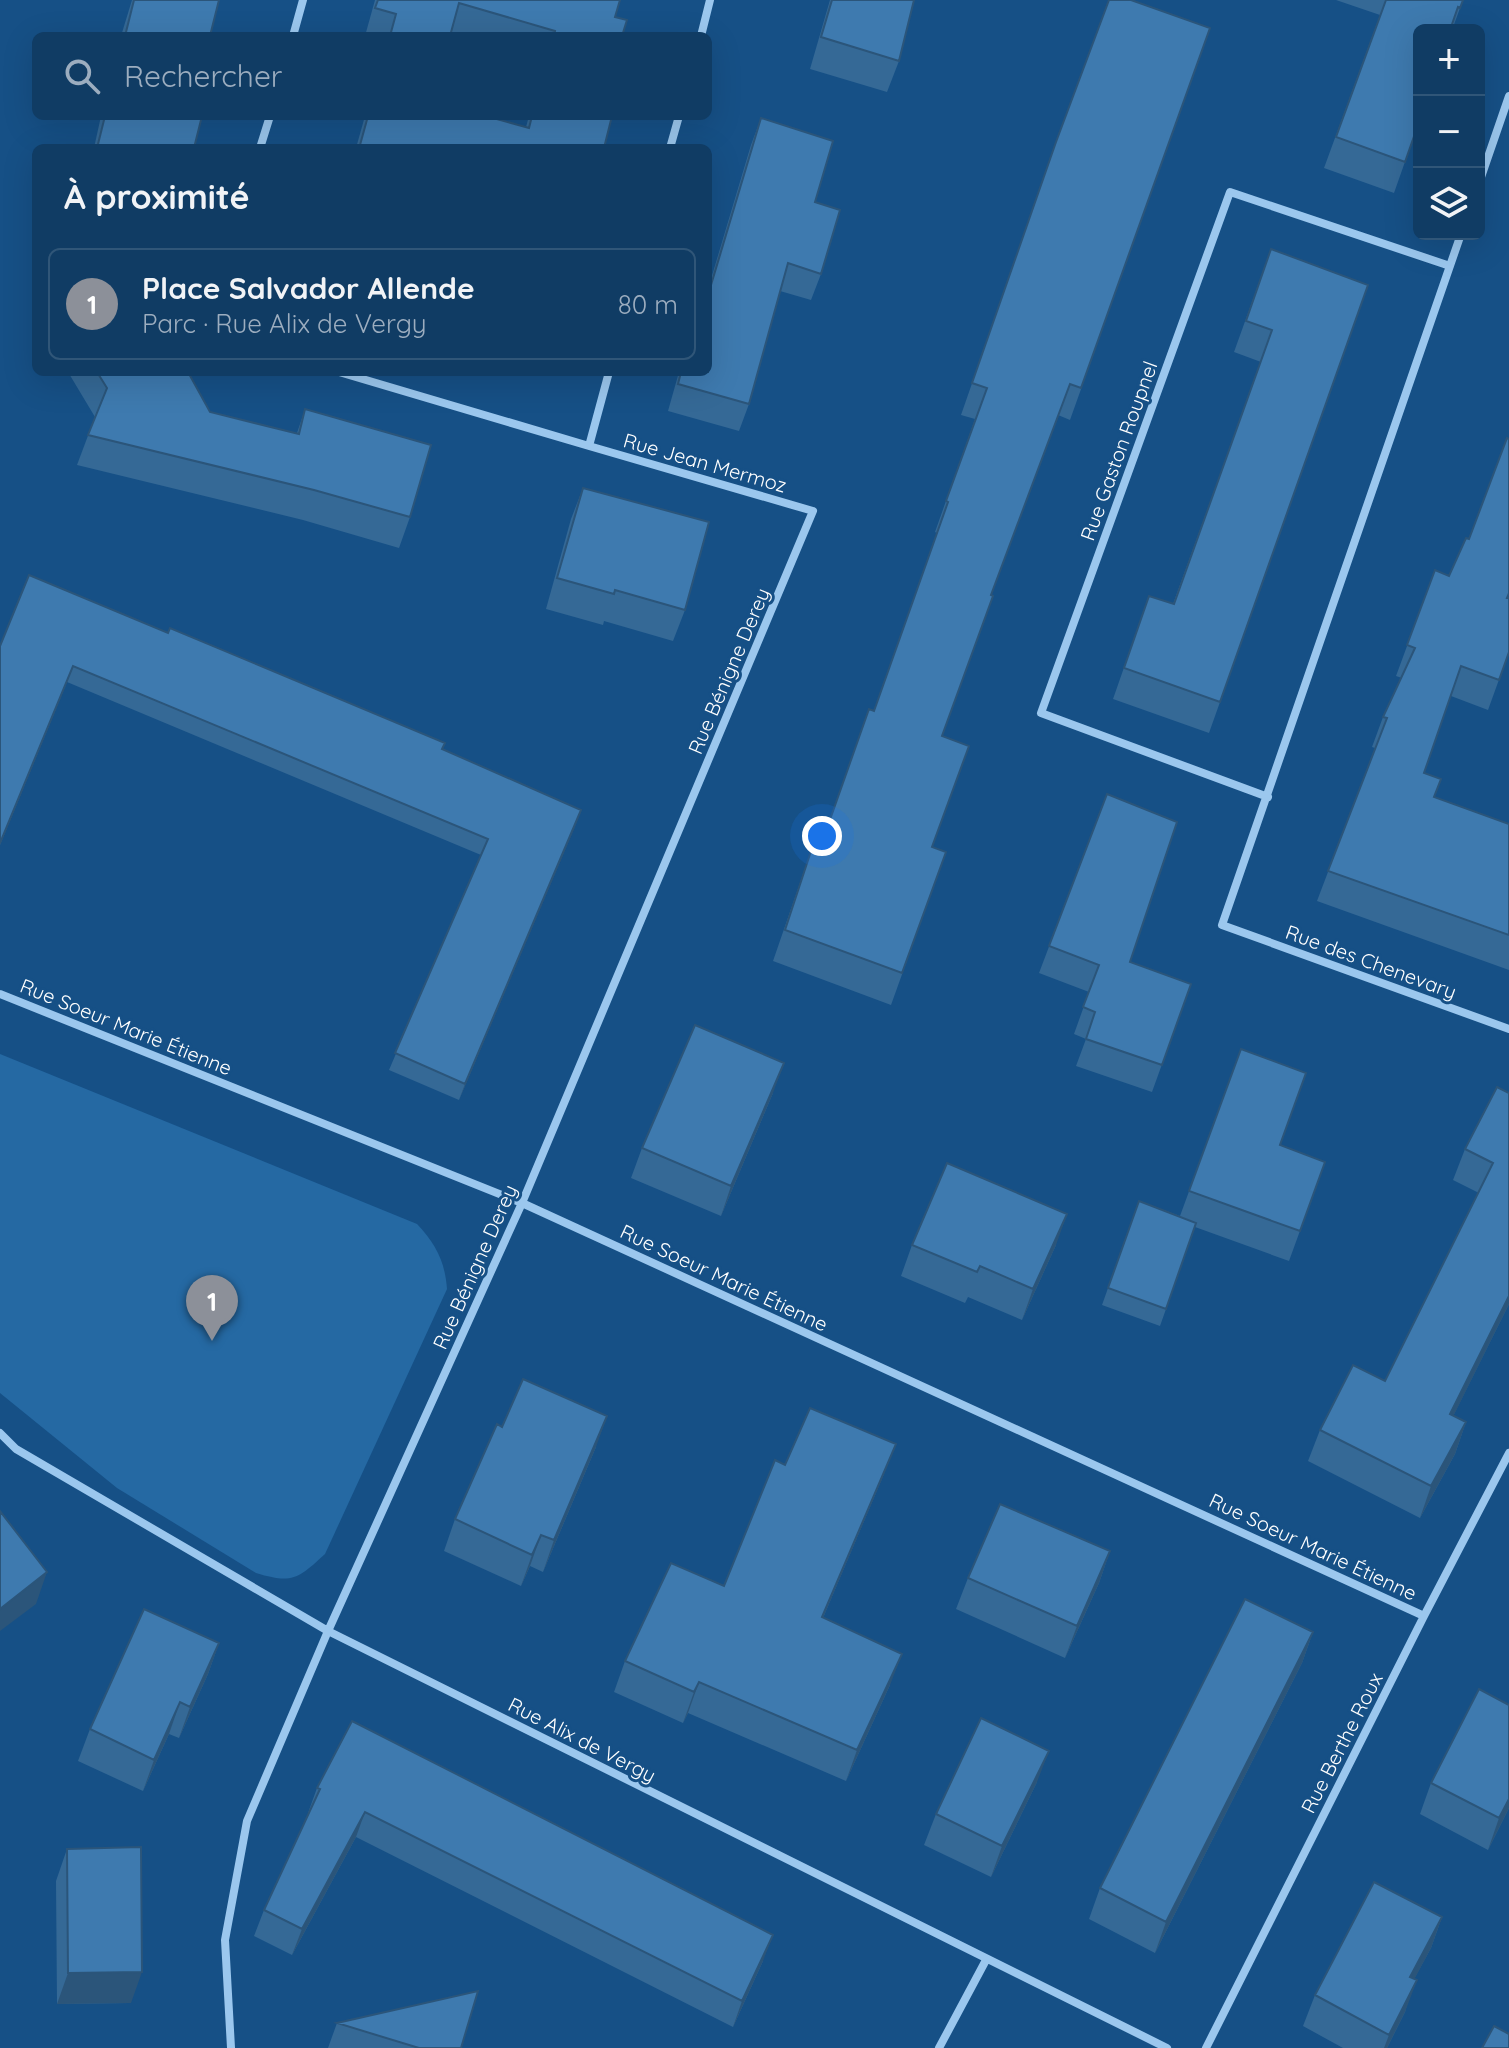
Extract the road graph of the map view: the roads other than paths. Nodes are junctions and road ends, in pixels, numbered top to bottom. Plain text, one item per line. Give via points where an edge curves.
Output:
1 (303, 0) edge
2 (710, 0) edge
3 (294, 32) edge
4 (702, 32) edge
5 (1509, 96) edge
6 (269, 120) edge
7 (678, 120) edge
8 (261, 144) edge
9 (671, 144) edge
10 (1484, 168) edge
11 (1459, 240) edge
12 (1450, 266) junction
13 (353, 376) edge
14 (608, 376) edge
15 (589, 446) junction
16 (813, 511) joint
17 (1268, 797) junction
18 (0, 994) edge
19 (1509, 1029) edge
20 (522, 1203) junction
21 (0, 1433) edge
22 (1509, 1453) edge
23 (1424, 1616) junction
24 (328, 1631) junction
25 (986, 1960) junction
26 (231, 2048) edge
27 (939, 2048) edge
28 (1167, 2048) edge
29 (1206, 2048) edge

1 - 3 street
2 - 4 street
5 - 10 street
6 - 8 street
7 - 9 street
11 - 12 street
12 - 17 street
12 - 17 street, Rue Gaston Roupnel via 1230,192 1041,713
13 - 15 street, Rue Jean Mermoz
14 - 15 street
15 - 16 street, Rue Jean Mermoz
16 - 20 street, Rue Bénigne Derey
17 - 19 street, Rue des Chenevary via 1222,925
18 - 20 street, Rue Soeur Marie Étienne
20 - 23 street, Rue Soeur Marie Étienne
20 - 24 street, Rue Bénigne Derey
21 - 24 street, Rue Alix de Vergy via 16,1449
22 - 23 street, Rue Berthe Roux
23 - 29 street, Rue Berthe Roux
24 - 25 street, Rue Alix de Vergy
24 - 26 street, Rue Bénigne Derey via 247,1821 225,1940
25 - 27 street
25 - 28 street, Rue Alix de Vergy

